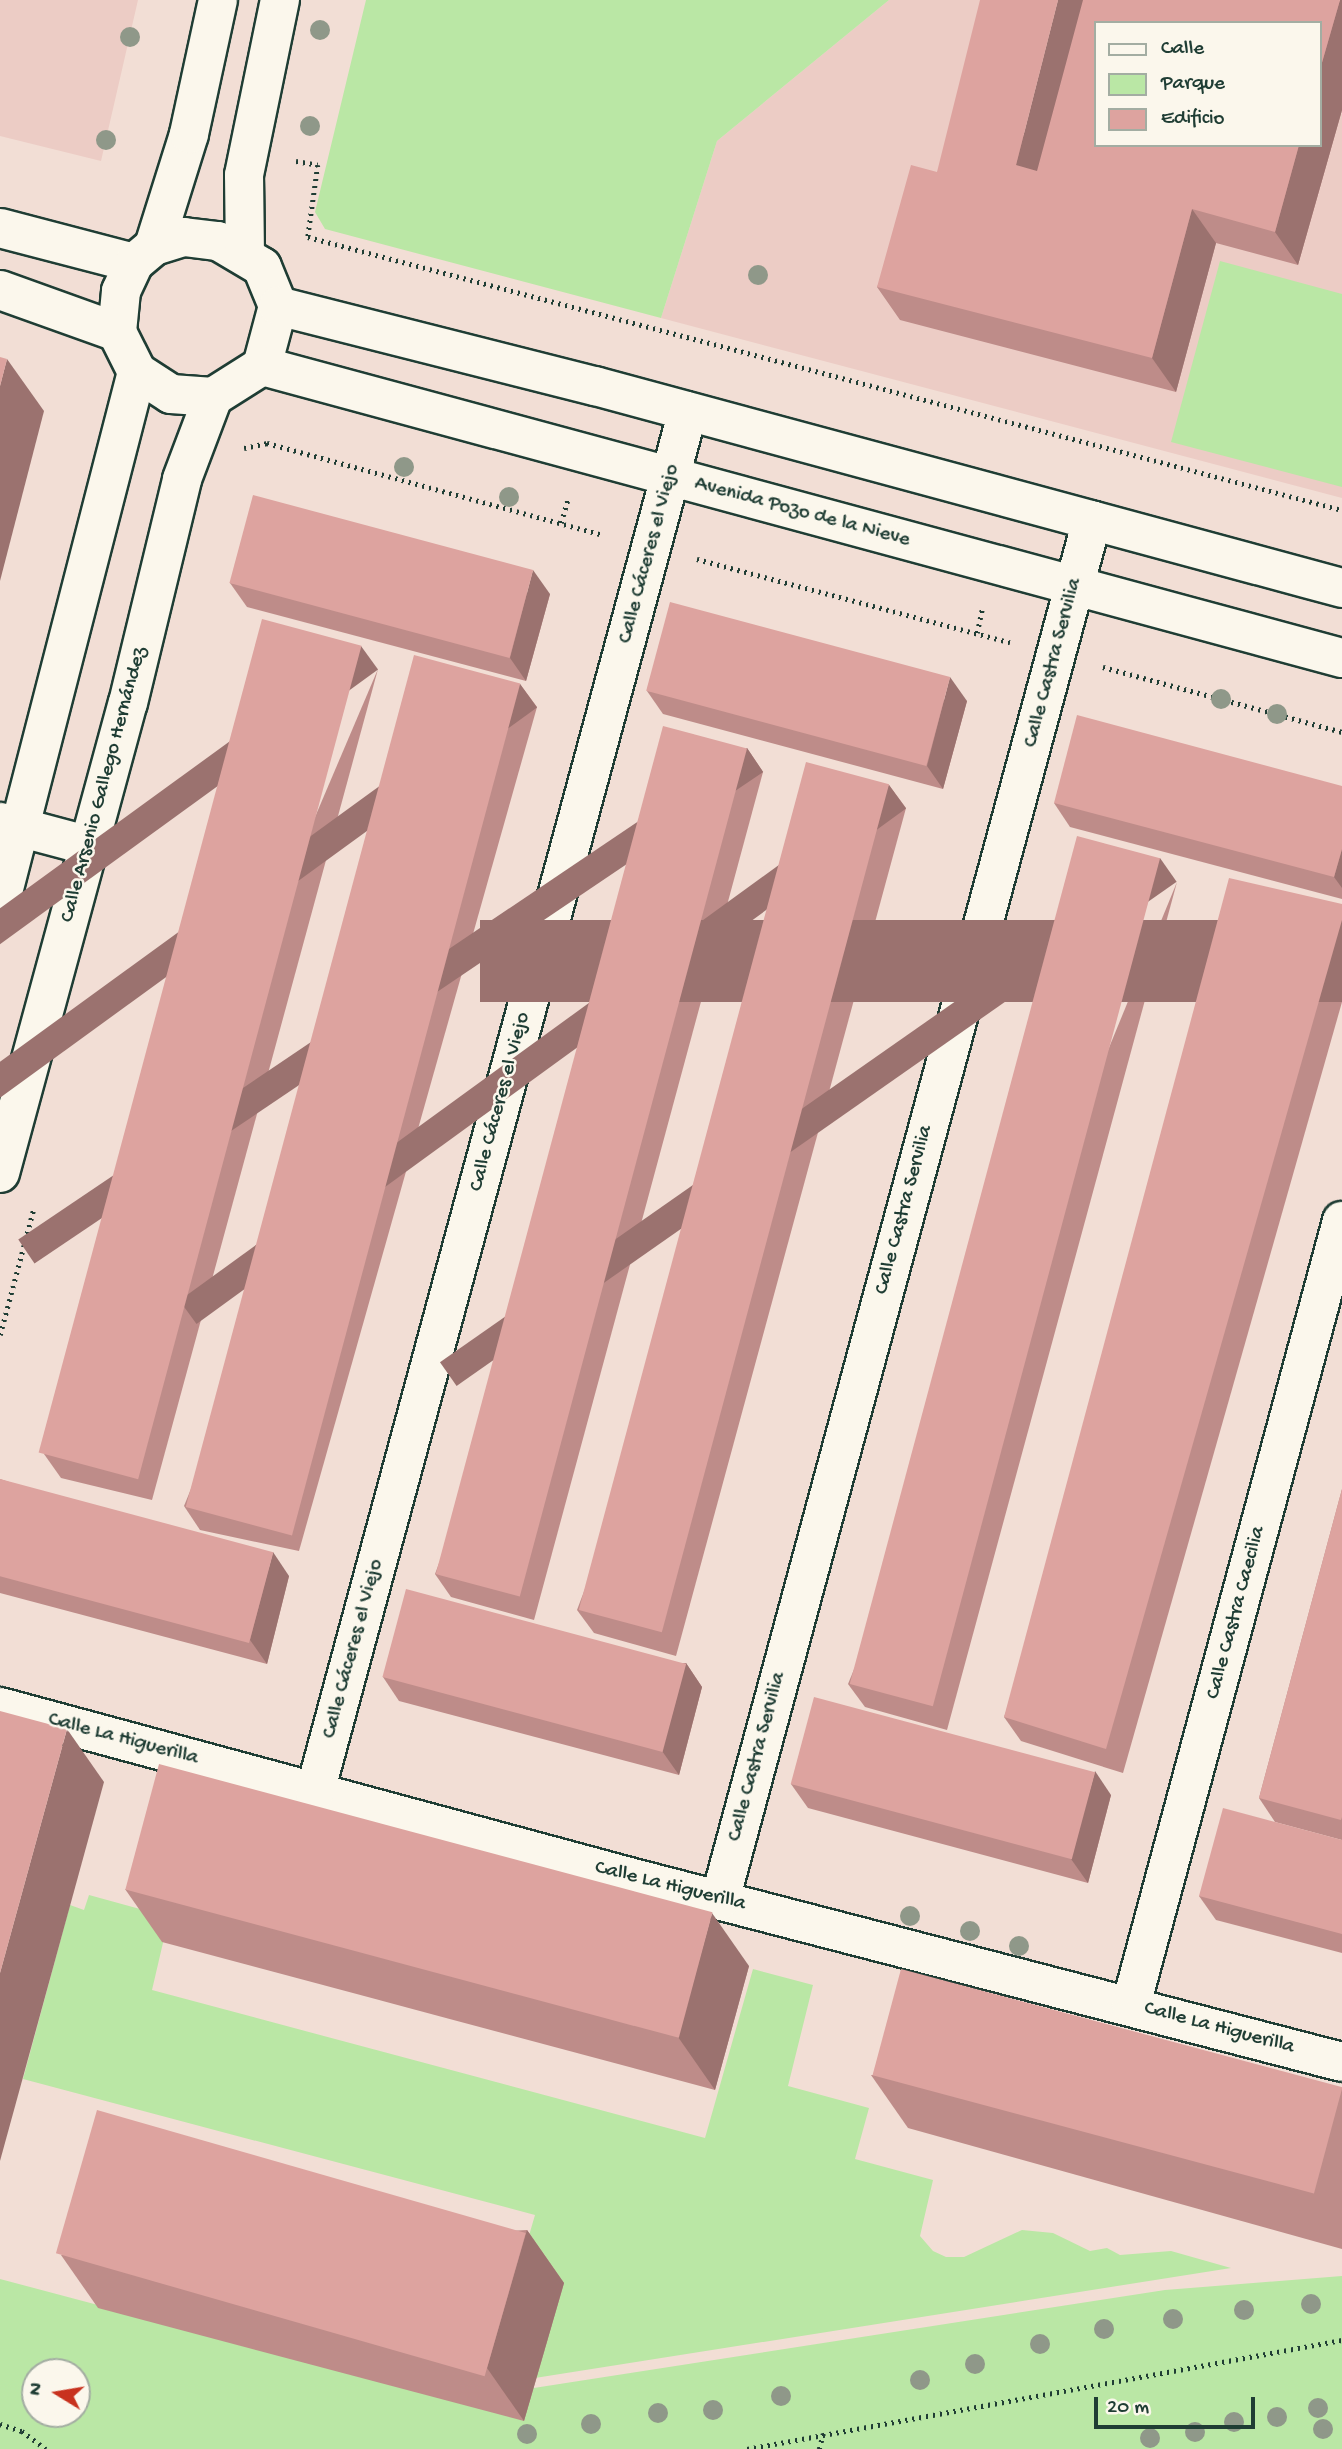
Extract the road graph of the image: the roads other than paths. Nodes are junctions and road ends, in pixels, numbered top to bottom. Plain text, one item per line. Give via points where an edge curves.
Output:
1 (218, 0) edge
2 (280, 0) edge
3 (0, 228) edge
4 (144, 255) junction
5 (244, 256) junction
6 (0, 290) edge
7 (278, 306) junction
8 (117, 332) junction
9 (262, 366) junction
10 (137, 372) junction
11 (214, 397) junction
12 (688, 411) junction
13 (671, 478) junction
14 (1092, 520) junction
15 (1074, 586) junction
16 (1342, 588) edge
17 (1342, 658) edge
18 (10, 825) edge
19 (90, 846) junction
20 (0, 904) edge
21 (0, 1174) edge
22 (1342, 1221) edge
23 (0, 1707) edge
24 (315, 1792) junction
25 (720, 1900) junction
26 (1131, 2005) junction
27 (1342, 2062) edge

1 - 4 street via 189,134
2 - 5 street via 244,175
3 - 4 street
4 - 5 street via 184,237 218,241
4 - 8 street via 121,290
5 - 7 street via 262,267
6 - 8 street
7 - 9 street
7 - 12 street
8 - 10 street
9 - 11 street
9 - 13 street, Avenida Pozo de la Nieve
10 - 11 street via 171,394
10 - 18 street
11 - 19 street, Calle Arsenio Gallego Hernández via 182,479
12 - 13 street, Calle Cáceres el Viejo
12 - 14 street
13 - 15 street, Avenida Pozo de la Nieve
13 - 24 street, Calle Cáceres el Viejo
14 - 15 street, Calle Castra Servilia
14 - 16 street
15 - 17 street, Avenida Pozo de la Nieve
15 - 25 street, Calle Castra Servilia
18 - 19 street
18 - 20 street
19 - 21 street, Calle Arsenio Gallego Hernández
22 - 26 street, Calle Castra Caecilia
23 - 24 street, Calle La Higuerilla
24 - 25 street, Calle La Higuerilla
25 - 26 street, Calle La Higuerilla
26 - 27 street, Calle La Higuerilla

